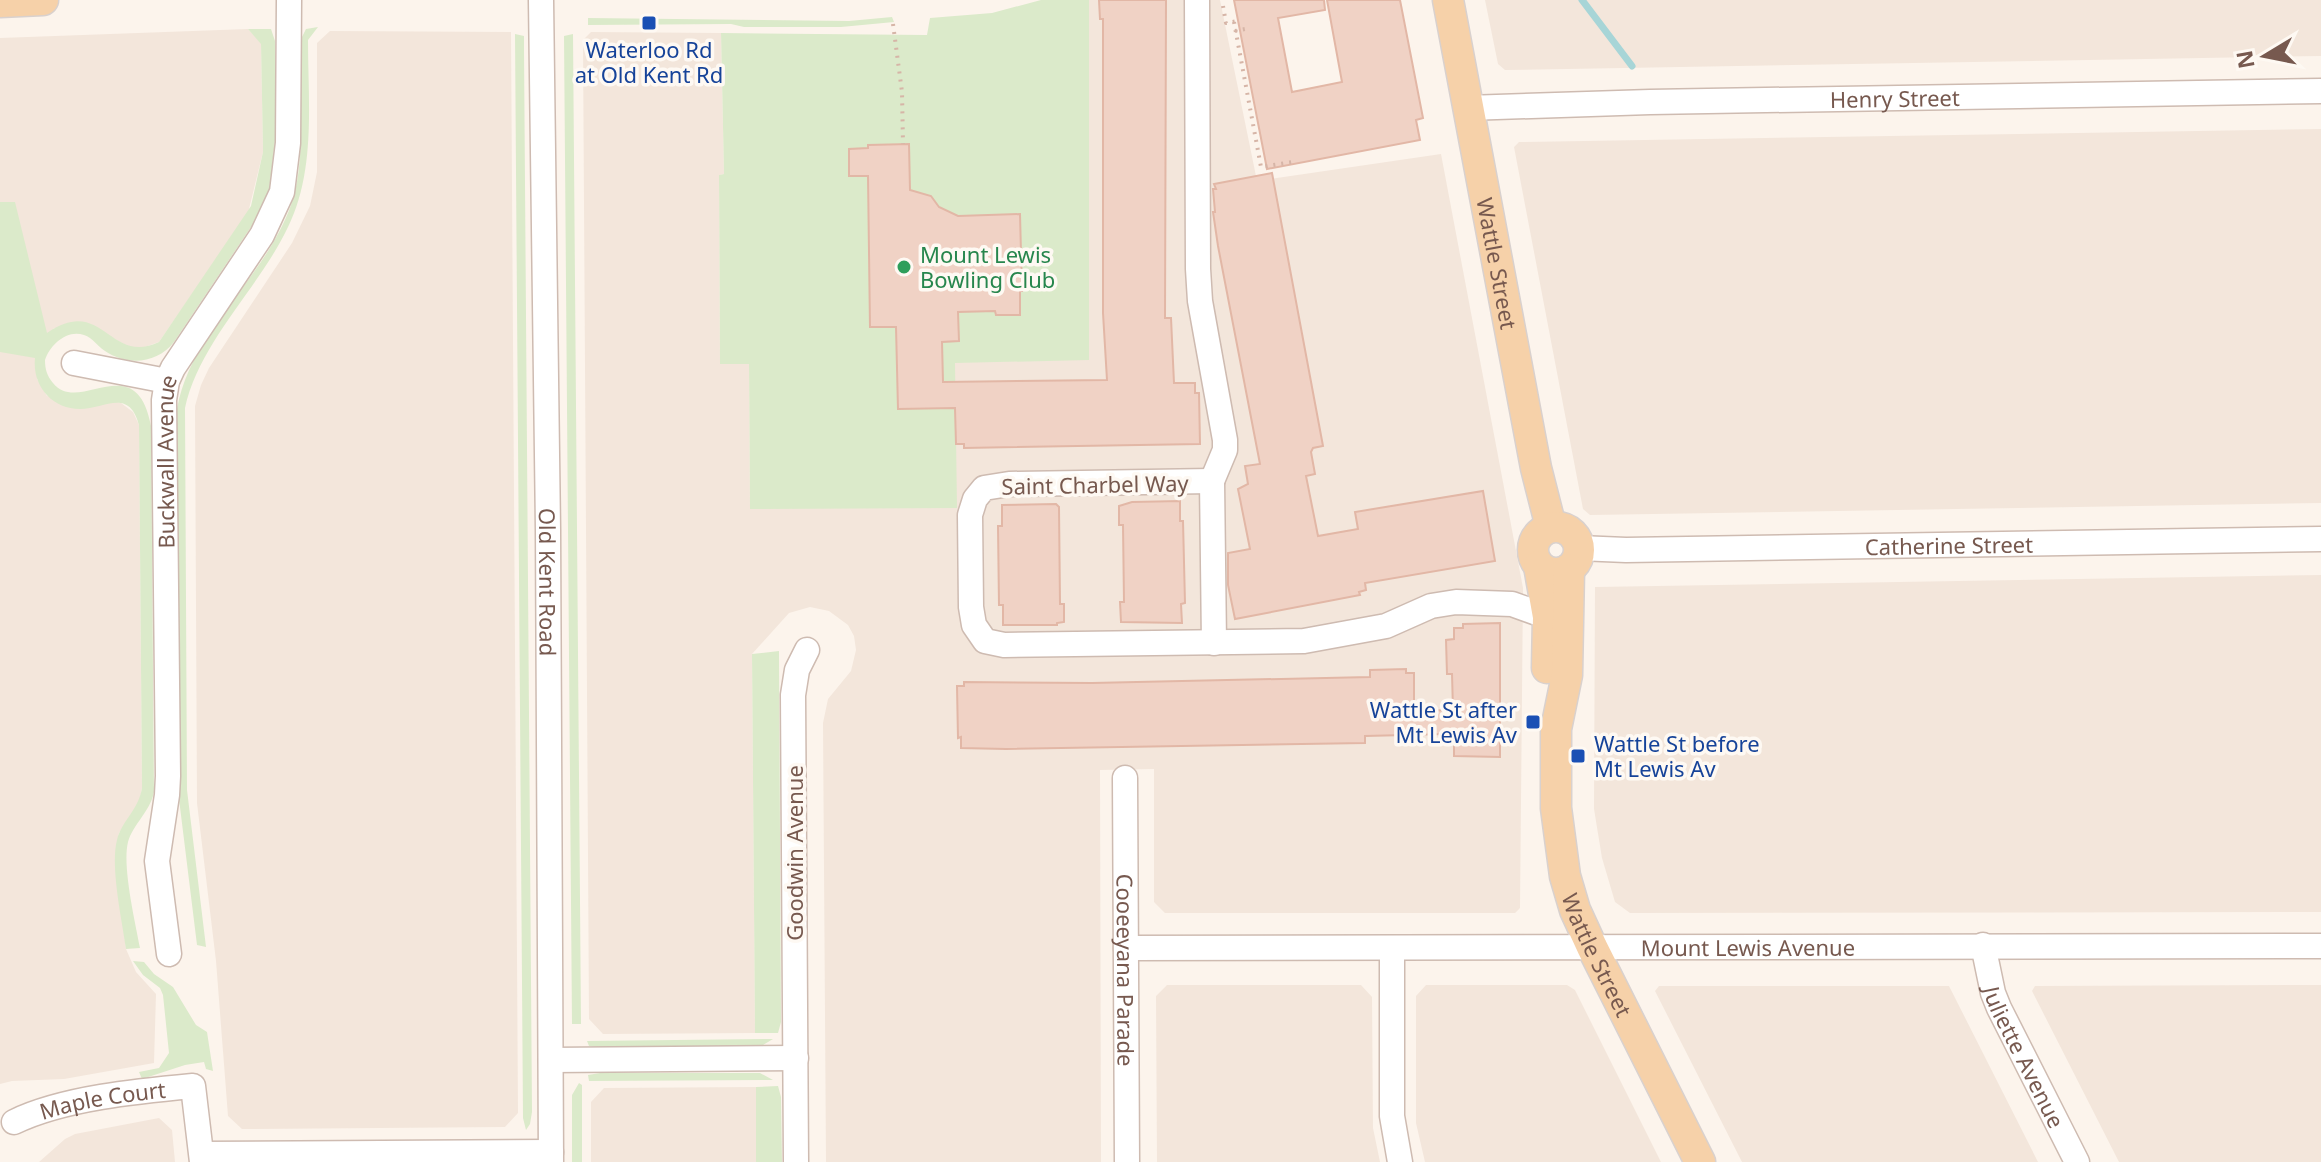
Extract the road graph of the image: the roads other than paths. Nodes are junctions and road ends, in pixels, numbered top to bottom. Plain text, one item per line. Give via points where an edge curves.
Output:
1 (43, 0) edge
2 (289, 0) edge
3 (541, 0) edge
4 (1197, 0) edge
5 (1448, 0) edge
6 (0, 2) edge
7 (2321, 91) edge
8 (1467, 108) junction
9 (74, 363) dead end
10 (167, 381) junction
11 (1212, 481) junction
12 (1551, 527) junction
13 (2321, 539) edge
14 (1562, 561) junction
15 (1548, 617) junction
16 (1214, 643) junction
17 (807, 650) dead end
18 (1556, 729) junction
19 (1125, 778) dead end
20 (1983, 945) junction
21 (2321, 946) edge
22 (1592, 947) junction
23 (1126, 948) junction
24 (1392, 948) junction
25 (169, 954) dead end
26 (796, 1058) junction
27 (551, 1060) junction
28 (14, 1122) dead end
29 (551, 1157) edge
30 (202, 1158) edge
31 (796, 1162) edge
32 (1127, 1162) edge
33 (1400, 1162) edge
34 (1700, 1162) edge
35 (2077, 1162) edge

1 - 6 main road
2 - 10 street, Buckwall Avenue via 288,143 282,192 262,235
3 - 27 street, Old Kent Road
4 - 11 street, Saint Charbel Way via 1200,301 1225,440
5 - 8 main road, Wattle Street
7 - 8 street, Henry Street
8 - 12 main road, Wattle Street
9 - 10 street
10 - 25 street, Buckwall Avenue via 167,795 157,861
11 - 16 street
11 - 16 street, Saint Charbel Way via 984,488 970,515 971,607 977,631 992,644
12 - 14 main road via 1572,534
12 - 14 main road via 1537,536 1534,559
13 - 14 street, Catherine Street via 1626,550
14 - 15 main road, Wattle Street
14 - 18 main road, Wattle Street via 1567,675
15 - 16 street, Saint Charbel Way via 1512,604 1456,602 1336,637
15 - 18 main road, Wattle Street via 1547,688
17 - 26 street, Goodwin Avenue via 793,695
18 - 22 main road, Wattle Street via 1556,808 1565,876
19 - 23 street, Cooeeyana Parade
20 - 21 street, Mount Lewis Avenue
20 - 22 street, Mount Lewis Avenue
20 - 35 street, Juliette Avenue via 1999,1008
22 - 24 street, Mount Lewis Avenue
22 - 34 main road, Wattle Street
23 - 24 street, Mount Lewis Avenue
23 - 32 street, Cooeeyana Parade
24 - 33 street via 1392,1116
26 - 27 street
26 - 31 street, Goodwin Avenue
27 - 29 street, Old Kent Road
28 - 30 street, Maple Court via 59,1107 193,1086
29 - 30 street

